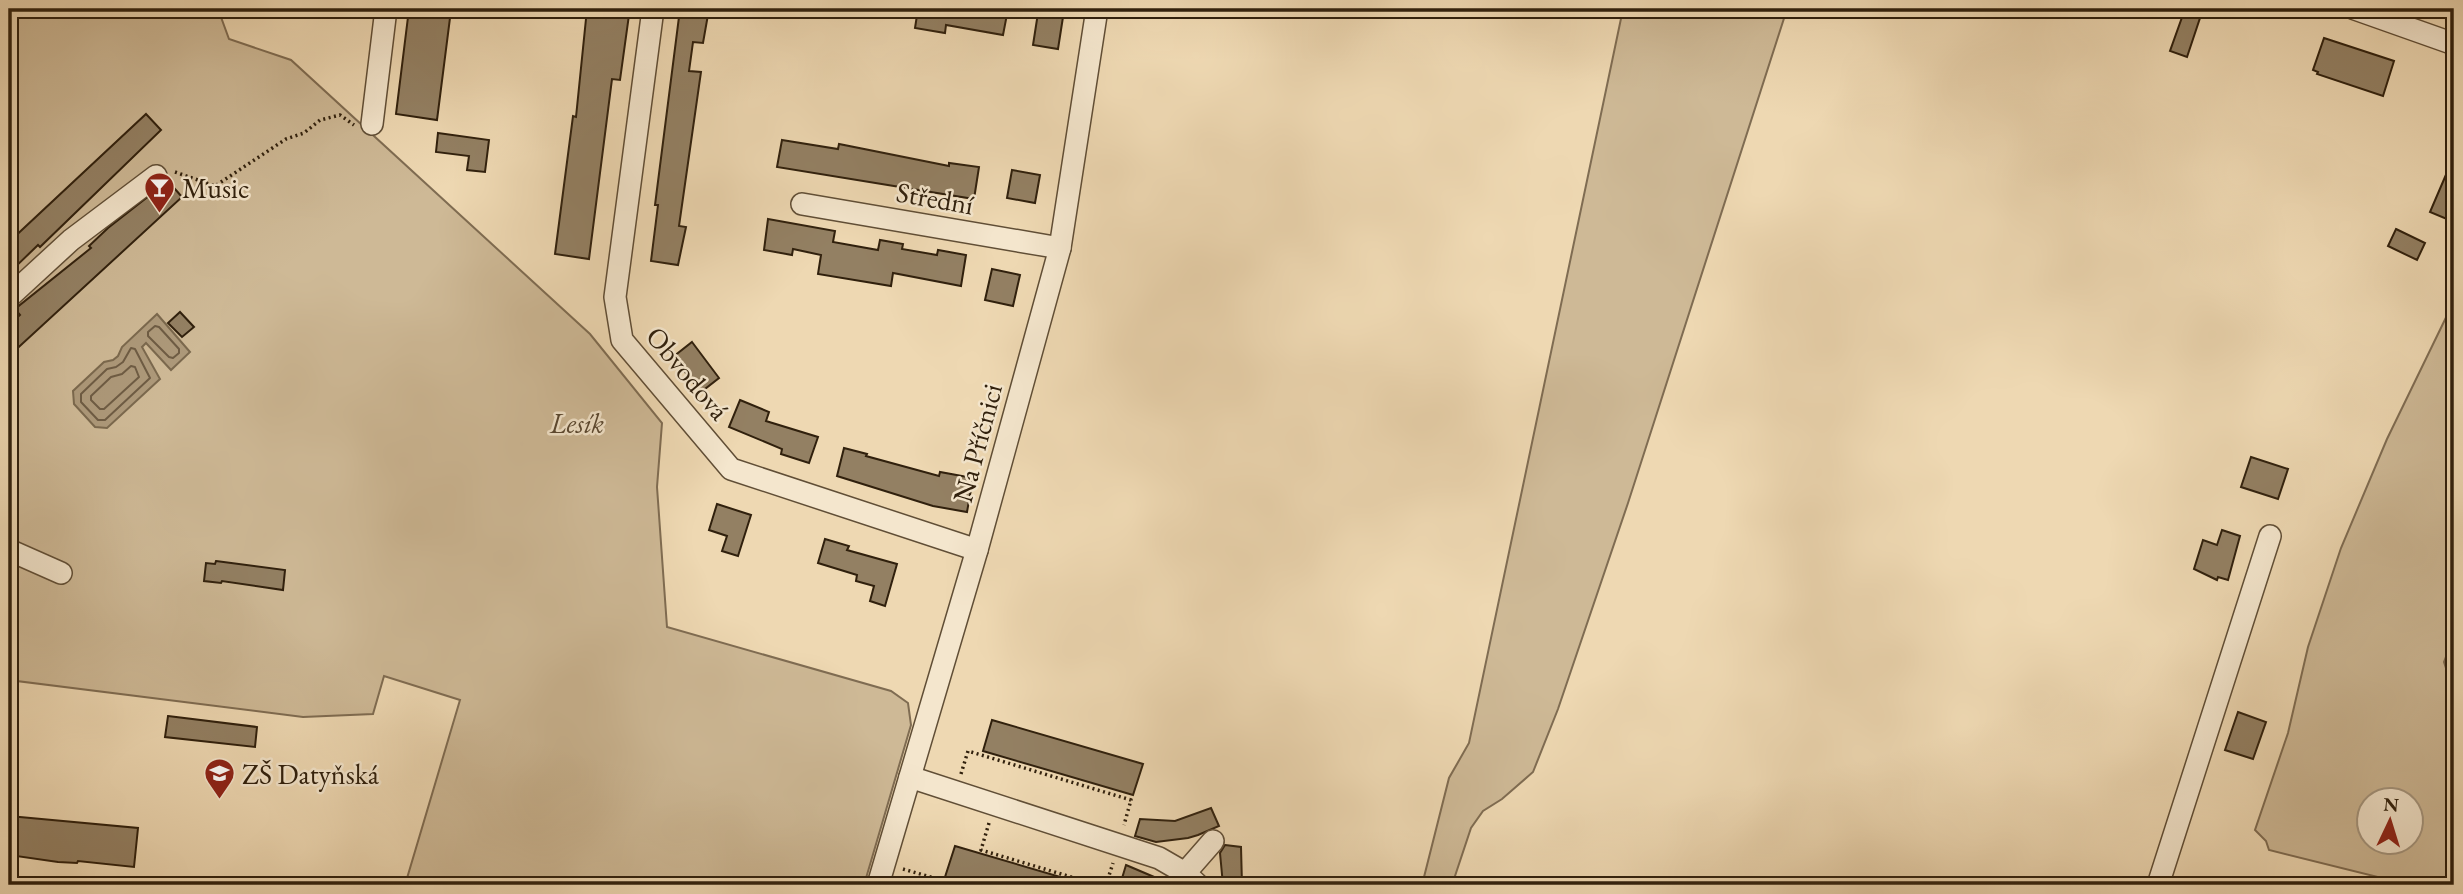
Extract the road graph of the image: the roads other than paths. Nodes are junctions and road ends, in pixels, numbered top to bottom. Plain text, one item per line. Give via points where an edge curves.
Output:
1 (386, 9) edge
2 (653, 9) edge
3 (1097, 9) edge
4 (2355, 9) edge
5 (2454, 44) edge
6 (372, 124) road end
7 (156, 176) road end
8 (802, 204) dead end
9 (1060, 248) junction
10 (9, 297) edge
11 (2270, 536) dead end
12 (9, 550) edge
13 (977, 550) junction
14 (61, 573) dead end
15 (910, 777) junction
16 (1213, 841) dead end
17 (1191, 879) edge
18 (878, 885) edge
19 (2158, 885) edge

1 - 6 street
2 - 13 street, Obvodová via 615,297 622,340 731,469
3 - 9 street, Na Příčnici
4 - 5 street
7 - 10 street via 71,240
8 - 9 street, Střední
9 - 13 street, Na Příčnici
11 - 19 street
12 - 14 street
13 - 15 street, Na Příčnici
15 - 17 street via 1159,858
15 - 18 street, Na Příčnici
16 - 17 street

